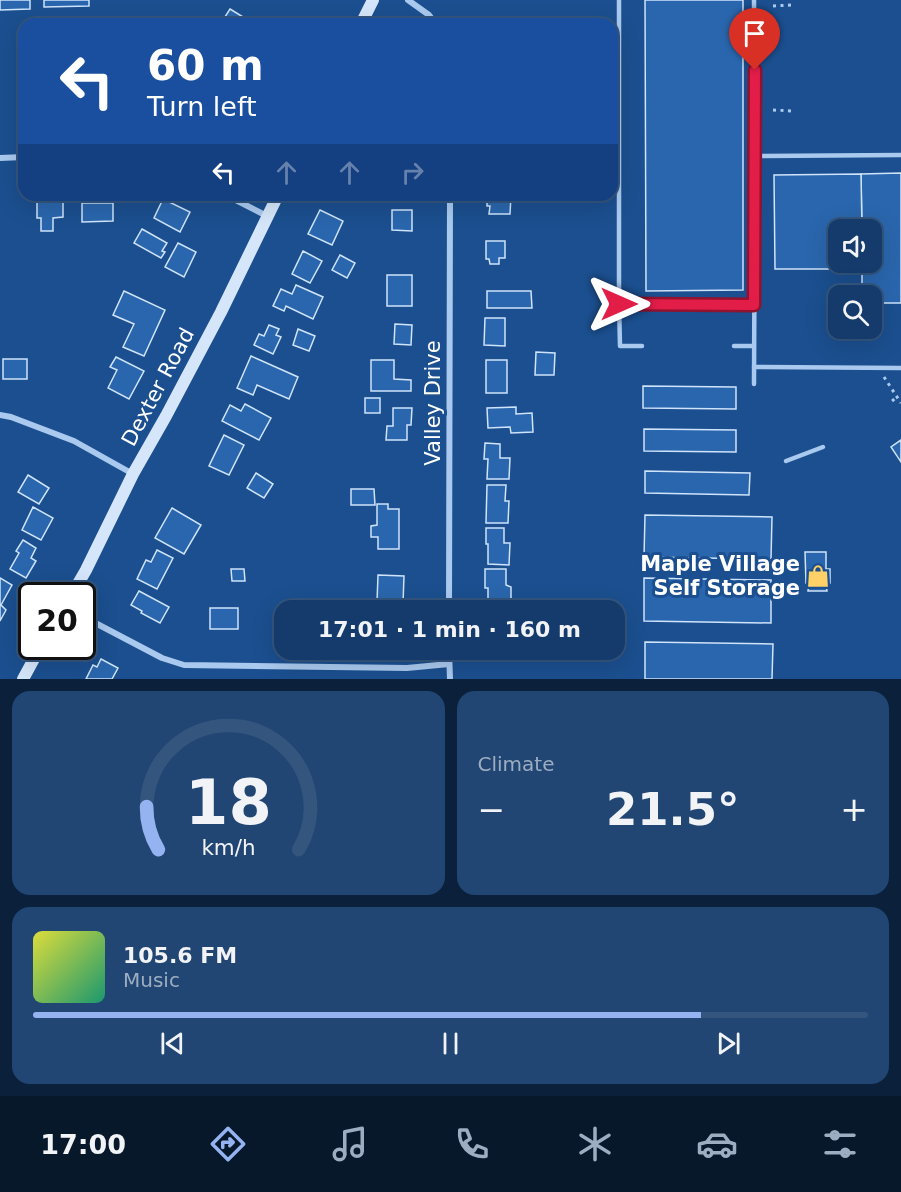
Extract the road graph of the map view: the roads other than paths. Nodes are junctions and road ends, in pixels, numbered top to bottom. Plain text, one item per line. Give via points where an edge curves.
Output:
1 (373, 0) edge
2 (408, 0) edge
3 (619, 0) edge
4 (754, 0) edge
5 (364, 18) edge
6 (431, 18) edge
7 (901, 155) edge
8 (755, 156) junction
9 (18, 157) edge
10 (0, 158) edge
11 (238, 201) edge
12 (275, 201) edge
13 (450, 201) edge
14 (267, 216) junction
15 (619, 304) junction
16 (754, 305) junction
17 (642, 346) dead end
18 (734, 346) dead end
19 (754, 346) junction
20 (754, 367) junction
21 (901, 368) edge
22 (754, 384) dead end
23 (0, 415) edge
24 (823, 447) dead end
25 (786, 461) dead end
26 (133, 474) junction
27 (79, 582) edge
28 (449, 600) edge
29 (96, 624) edge
30 (33, 660) edge
31 (449, 660) edge
32 (449, 664) junction
33 (22, 679) edge
34 (450, 679) edge

1 - 5 main road
2 - 6 street
3 - 15 lane
4 - 8 lane
7 - 8 lane
8 - 16 lane
9 - 10 street
11 - 14 street
12 - 14 main road, Dexter Road
13 - 28 street, Valley Drive
14 - 26 main road, Dexter Road via 221,312
15 - 16 lane
15 - 17 lane via 620,346
16 - 19 lane
18 - 19 lane
19 - 20 lane
20 - 21 lane
20 - 22 lane
23 - 26 street via 74,441
24 - 25 lane
26 - 27 main road, Dexter Road
29 - 32 street via 184,665 407,668
30 - 33 main road
31 - 32 street
32 - 34 street

